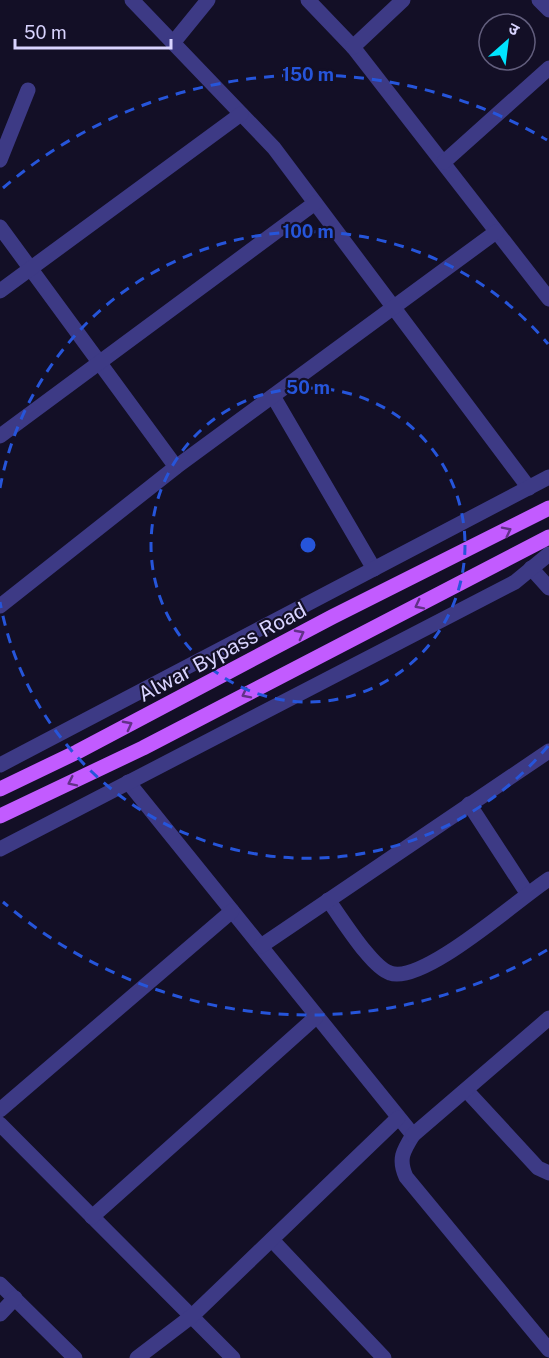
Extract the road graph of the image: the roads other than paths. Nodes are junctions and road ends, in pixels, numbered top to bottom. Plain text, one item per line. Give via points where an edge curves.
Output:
1 (132, 0) edge
2 (208, 0) edge
3 (308, 0) edge
4 (403, 0) edge
5 (539, 0) edge
6 (549, 10) edge
7 (173, 43) junction
8 (353, 47) junction
9 (546, 76) edge
10 (28, 90) dead end
11 (241, 114) junction
12 (0, 160) edge
13 (444, 162) junction
14 (315, 203) junction
15 (0, 226) edge
16 (496, 232) junction
17 (31, 270) junction
18 (0, 291) edge
19 (549, 299) edge
20 (393, 309) junction
21 (98, 363) junction
22 (273, 396) junction
23 (0, 436) edge
24 (176, 467) junction
25 (549, 477) edge
26 (529, 488) junction
27 (549, 508) edge
28 (549, 537) edge
29 (549, 554) edge
30 (374, 568) junction
31 (531, 568) junction
32 (549, 588) edge
33 (0, 606) edge
34 (549, 751) edge
35 (0, 765) edge
36 (128, 782) junction
37 (0, 789) edge
38 (469, 804) junction
39 (0, 816) edge
40 (0, 849) edge
41 (549, 879) edge
42 (527, 893) junction
43 (328, 900) junction
44 (232, 911) junction
45 (261, 946) junction
46 (316, 1017) junction
47 (549, 1018) edge
48 (466, 1090) junction
49 (0, 1110) edge
50 (398, 1118) junction
51 (0, 1124) edge
52 (413, 1135) junction
53 (549, 1173) edge
54 (92, 1217) junction
55 (272, 1240) junction
56 (0, 1284) edge
57 (15, 1298) junction
58 (0, 1314) edge
59 (192, 1316) junction
60 (549, 1352) edge
61 (75, 1358) edge
62 (137, 1358) edge
63 (233, 1358) edge
64 (384, 1358) edge
65 (543, 1358) edge

1 - 7 street
2 - 7 street
3 - 8 street
4 - 8 street
5 - 6 street
7 - 11 street
8 - 13 street
9 - 13 street
10 - 12 street
11 - 14 street via 274,148
11 - 17 street
13 - 16 street
14 - 20 street
14 - 21 street
15 - 17 street
16 - 19 street
16 - 20 street
17 - 18 street
17 - 21 street
20 - 22 street
20 - 26 street
21 - 23 street
21 - 24 street
22 - 24 street
22 - 30 street
24 - 33 street
25 - 26 street
26 - 30 street
37 -> 27 main road, Alwar Bypass Road
28 -> 39 main road via 143,748
29 - 31 street
30 - 35 street
31 - 32 street
31 - 36 street via 515,582
34 - 38 street
36 - 40 street
36 - 44 street
38 - 42 street
38 - 43 street
41 - 42 street
42 - 43 street via 442,958 404,976 388,973 377,964
43 - 45 street
44 - 45 street
44 - 49 street
45 - 46 street
46 - 50 street
46 - 54 street
47 - 48 street
48 - 52 street
48 - 53 street via 538,1168
50 - 52 street
50 - 55 street
51 - 54 street
52 - 60 street via 402,1152 400,1164 406,1177
54 - 59 street
55 - 59 street
55 - 64 street
56 - 57 street
57 - 58 street
57 - 61 street
59 - 62 street
59 - 63 street
60 - 65 street

